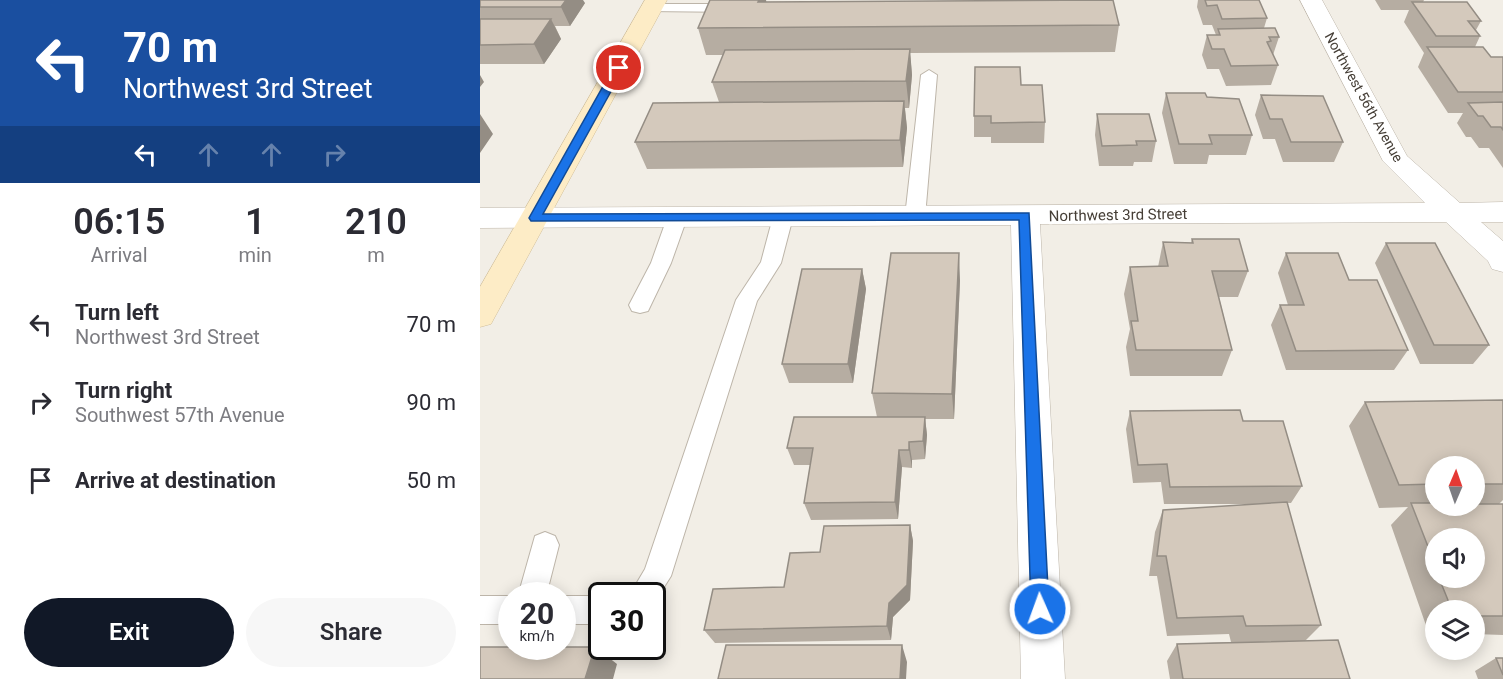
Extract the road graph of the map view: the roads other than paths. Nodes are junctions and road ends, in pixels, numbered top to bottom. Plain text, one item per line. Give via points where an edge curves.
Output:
1 (1311, 0) edge
2 (654, 4) edge
3 (750, 8) edge
4 (929, 75) dead end
5 (1451, 212) junction
6 (1503, 212) edge
7 (1025, 216) junction
8 (783, 217) junction
9 (915, 217) junction
10 (480, 218) edge
11 (535, 218) junction
12 (677, 218) junction
13 (1503, 261) edge
14 (640, 305) dead end
15 (480, 315) edge
16 (545, 545) dead end
17 (536, 582) edge
18 (653, 582) edge
19 (480, 610) edge
20 (498, 610) edge
21 (1042, 679) edge

1 - 5 street, Northwest 56th Avenue via 1396,161
2 - 3 lane
2 - 11 main road
4 - 9 lane
5 - 6 street, Northwest 3rd Street
5 - 7 street, Northwest 3rd Street
5 - 13 street, Northwest 56th Avenue
7 - 9 street, Northwest 3rd Street
7 - 21 street
8 - 9 street, Northwest 3rd Street
8 - 12 street, Northwest 3rd Street
8 - 18 lane via 771,263 747,300
10 - 11 street, Northwest 3rd Street
11 - 12 street, Northwest 3rd Street
11 - 15 main road
12 - 14 lane
16 - 17 lane
19 - 20 lane

